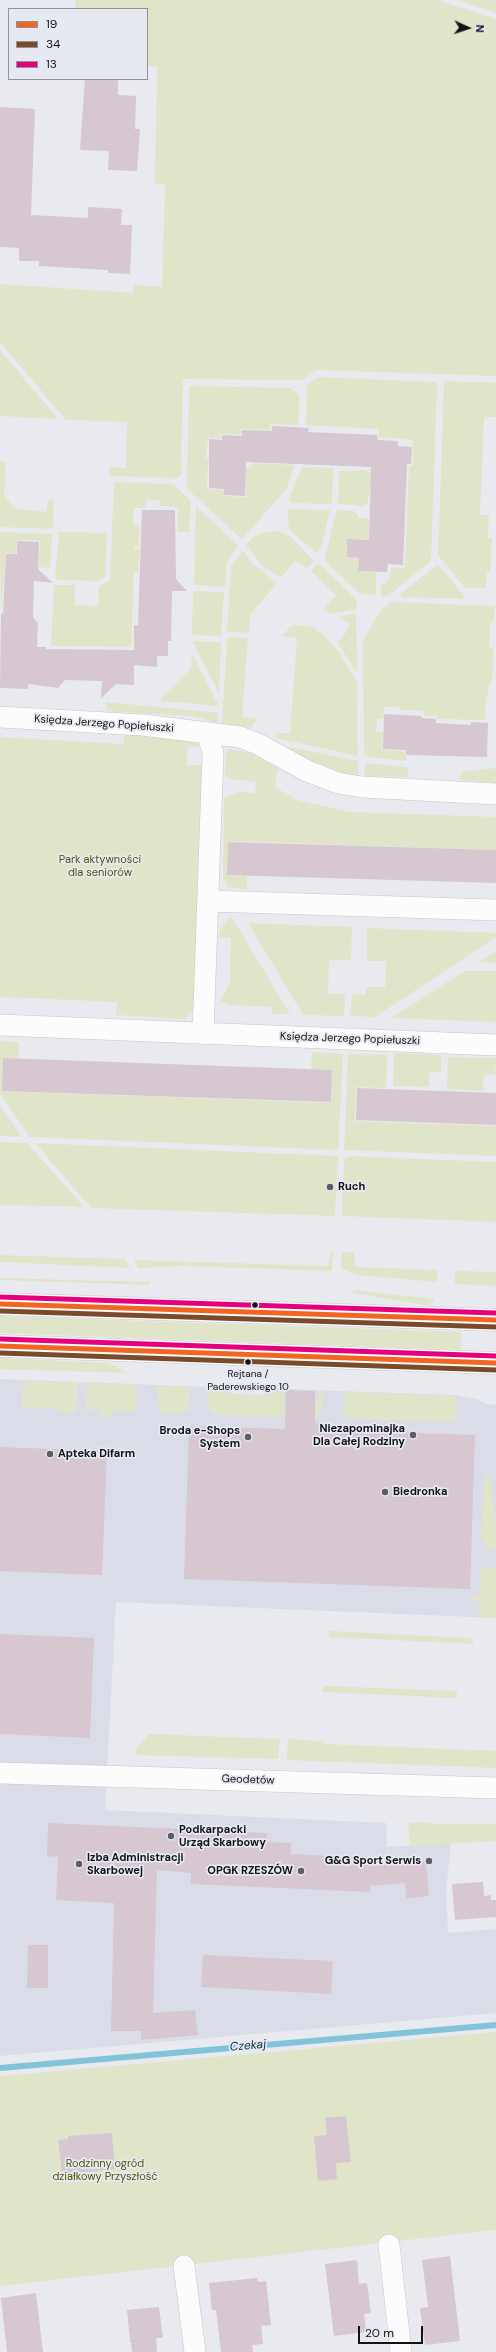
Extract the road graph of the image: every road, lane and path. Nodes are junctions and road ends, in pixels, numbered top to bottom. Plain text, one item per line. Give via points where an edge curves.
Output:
1 (0, 717) edge
2 (208, 735) junction
3 (496, 794) edge
4 (208, 901) junction
5 (496, 910) edge
6 (0, 1025) edge
7 (203, 1034) junction
8 (496, 1045) edge
9 (0, 1304) edge
10 (496, 1320) edge
11 (0, 1346) edge
12 (496, 1363) edge
13 (0, 1773) edge
14 (496, 1788) edge
15 (389, 2245) dead end
16 (184, 2266) dead end
17 (195, 2352) edge
18 (401, 2352) edge

1 - 2 street, Księdza Jerzego Popiełuszki via 143,725
2 - 3 street, Księdza Jerzego Popiełuszki via 240,737 307,771 338,783 362,787
2 - 4 street via 213,753
4 - 5 street
4 - 7 street
6 - 7 street, Księdza Jerzego Popiełuszki
7 - 8 street, Księdza Jerzego Popiełuszki
9 - 10 main road
11 - 12 main road
13 - 14 street, Geodetów
15 - 18 street
16 - 17 street

